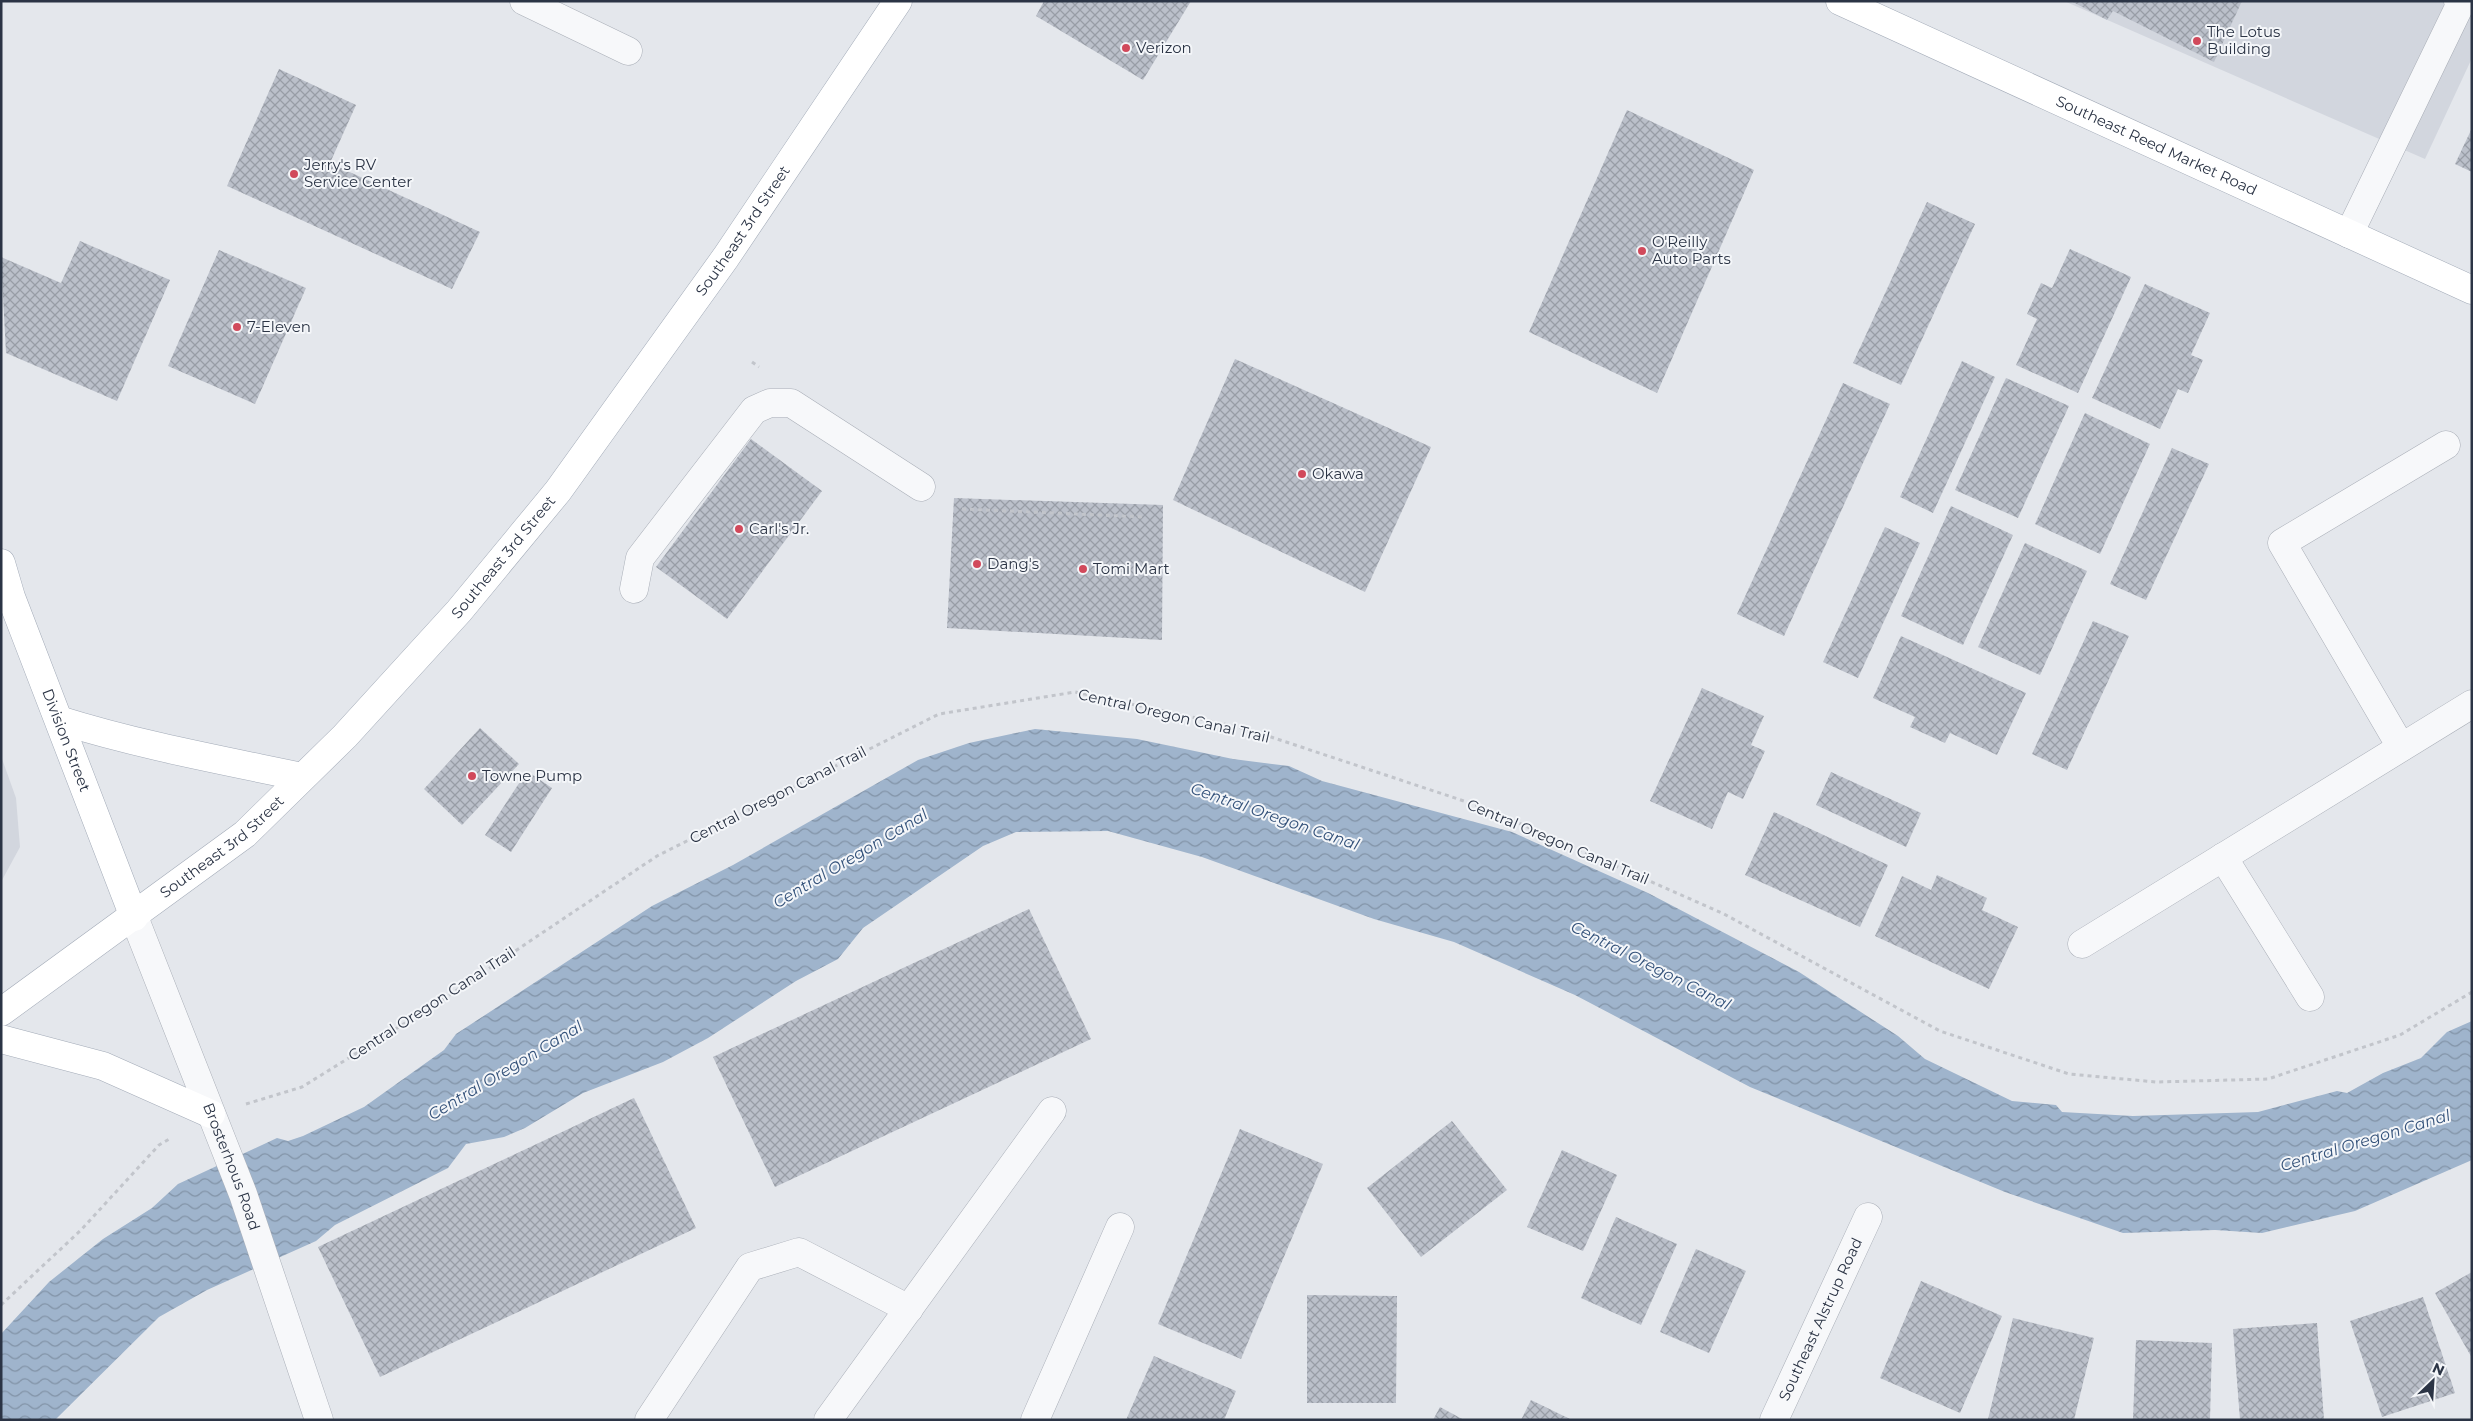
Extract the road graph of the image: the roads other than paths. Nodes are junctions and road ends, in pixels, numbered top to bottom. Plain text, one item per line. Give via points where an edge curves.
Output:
1 (524, 1) edge
2 (898, 1) edge
3 (2458, 1) edge
4 (1857, 5) edge
5 (628, 51) dead end
6 (2350, 234) junction
7 (2472, 290) edge
8 (2446, 445) dead end
9 (920, 487) dead end
10 (1, 563) edge
11 (634, 589) dead end
12 (2472, 704) edge
13 (59, 720) junction
14 (2401, 747) junction
15 (302, 778) junction
16 (2223, 857) junction
17 (134, 917) junction
18 (2082, 944) dead end
19 (2310, 997) dead end
20 (1, 1012) edge
21 (1, 1039) edge
22 (1052, 1112) dead end
23 (214, 1122) junction
24 (1868, 1217) dead end
25 (1120, 1227) dead end
26 (909, 1309) junction
27 (319, 1420) edge
28 (649, 1420) edge
29 (828, 1420) edge
30 (1035, 1420) edge
31 (1774, 1420) edge

1 - 5 street
2 - 15 main road, Southeast 3rd Street via 726,257 558,491 459,611 345,736
3 - 6 street via 2461,3
4 - 6 main road, Southeast Reed Market Road
6 - 7 main road, Southeast Reed Market Road
8 - 14 street via 2282,543
9 - 11 street via 791,403 770,403 754,410 640,558
10 - 13 main road, Division Street
12 - 14 street
13 - 15 main road via 106,734
13 - 17 main road, Division Street
14 - 16 street
15 - 17 main road, Southeast 3rd Street via 245,834
16 - 18 street
16 - 19 street
17 - 20 main road, Southeast 3rd Street
17 - 23 street, Brosterhous Road
21 - 23 main road via 103,1066
22 - 26 street
23 - 27 street, Brosterhous Road via 243,1194
24 - 31 street, Southeast Alstrup Road
25 - 30 street
26 - 28 street via 800,1252 750,1267
26 - 29 street

